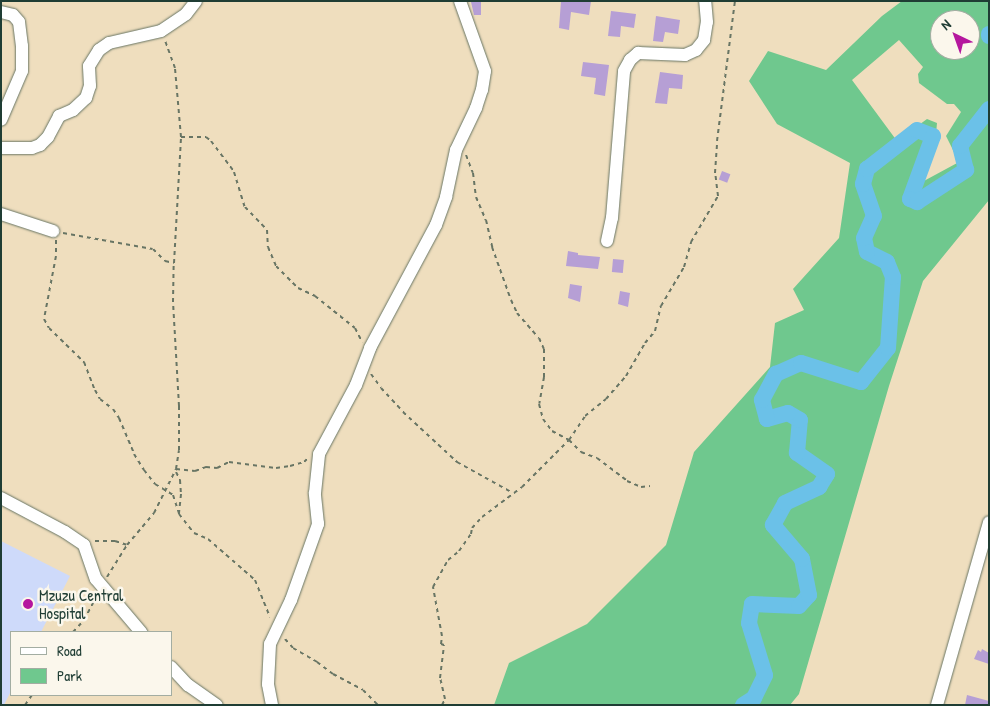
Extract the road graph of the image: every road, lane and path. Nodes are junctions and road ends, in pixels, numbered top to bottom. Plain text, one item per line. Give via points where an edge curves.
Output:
1 (196, 1) edge
2 (460, 1) edge
3 (705, 1) edge
4 (735, 1) edge
5 (1, 12) edge
6 (162, 31) junction
7 (1, 120) edge
8 (181, 137) junction
9 (460, 142) junction
10 (1, 148) edge
11 (1, 214) edge
12 (53, 231) junction
13 (607, 241) dead end
14 (174, 263) junction
15 (366, 360) junction
16 (569, 440) junction
17 (318, 454) junction
18 (176, 470) junction
19 (650, 486) dead end
20 (165, 490) junction
21 (513, 493) junction
22 (1, 498) edge
23 (179, 514) junction
24 (989, 522) edge
25 (127, 544) junction
26 (84, 545) junction
27 (101, 586) junction
28 (276, 630) junction
29 (75, 631) edge
30 (140, 631) edge
31 (172, 668) edge
32 (217, 705) edge
33 (272, 705) edge
34 (378, 705) edge
35 (442, 705) edge
36 (937, 705) edge

1 - 6 street via 186,14
2 - 9 street via 485,70 476,108
3 - 13 street via 707,22 704,40 696,50 685,55 638,53 624,71 612,218
4 - 16 path via 717,141 715,173 718,196 691,242 684,267 662,306 655,331 626,376 585,416
5 - 7 street via 13,15 19,22 22,71
6 - 8 path via 175,68
6 - 10 street via 109,43 99,50 89,66 90,86 80,105 59,116 40,145
8 - 14 path
8 - 15 path via 206,137 211,141 234,172 245,207 267,230 268,247 276,266 298,288 315,296 355,328
9 - 15 street via 436,225
9 - 16 path via 470,163 478,204 511,300 544,349 540,410 552,431
11 - 12 street
12 - 14 path via 153,249
12 - 20 path via 58,243 44,320 84,362 94,390 119,418 144,470 155,484
14 - 18 path via 180,406
15 - 17 street
15 - 21 path via 373,378 403,412 457,462
16 - 19 path via 581,452 597,458 627,480 641,487
16 - 21 path
17 - 18 path via 312,454 304,462 276,468 229,462 217,468
17 - 28 street via 315,493 318,524 291,600
18 - 20 path
18 - 23 path via 181,494
20 - 23 path via 173,495
20 - 25 path via 154,513
21 - 35 path via 472,528 459,551 448,560 434,587 441,644 444,645 440,678 445,699
22 - 26 street
23 - 28 path via 194,533 208,539 255,580
24 - 36 street
25 - 26 path via 91,541
25 - 27 path
26 - 27 street via 91,570
27 - 29 path
27 - 30 street
28 - 33 street via 269,654 268,684
28 - 34 path via 293,648 363,690
31 - 32 street via 188,685

